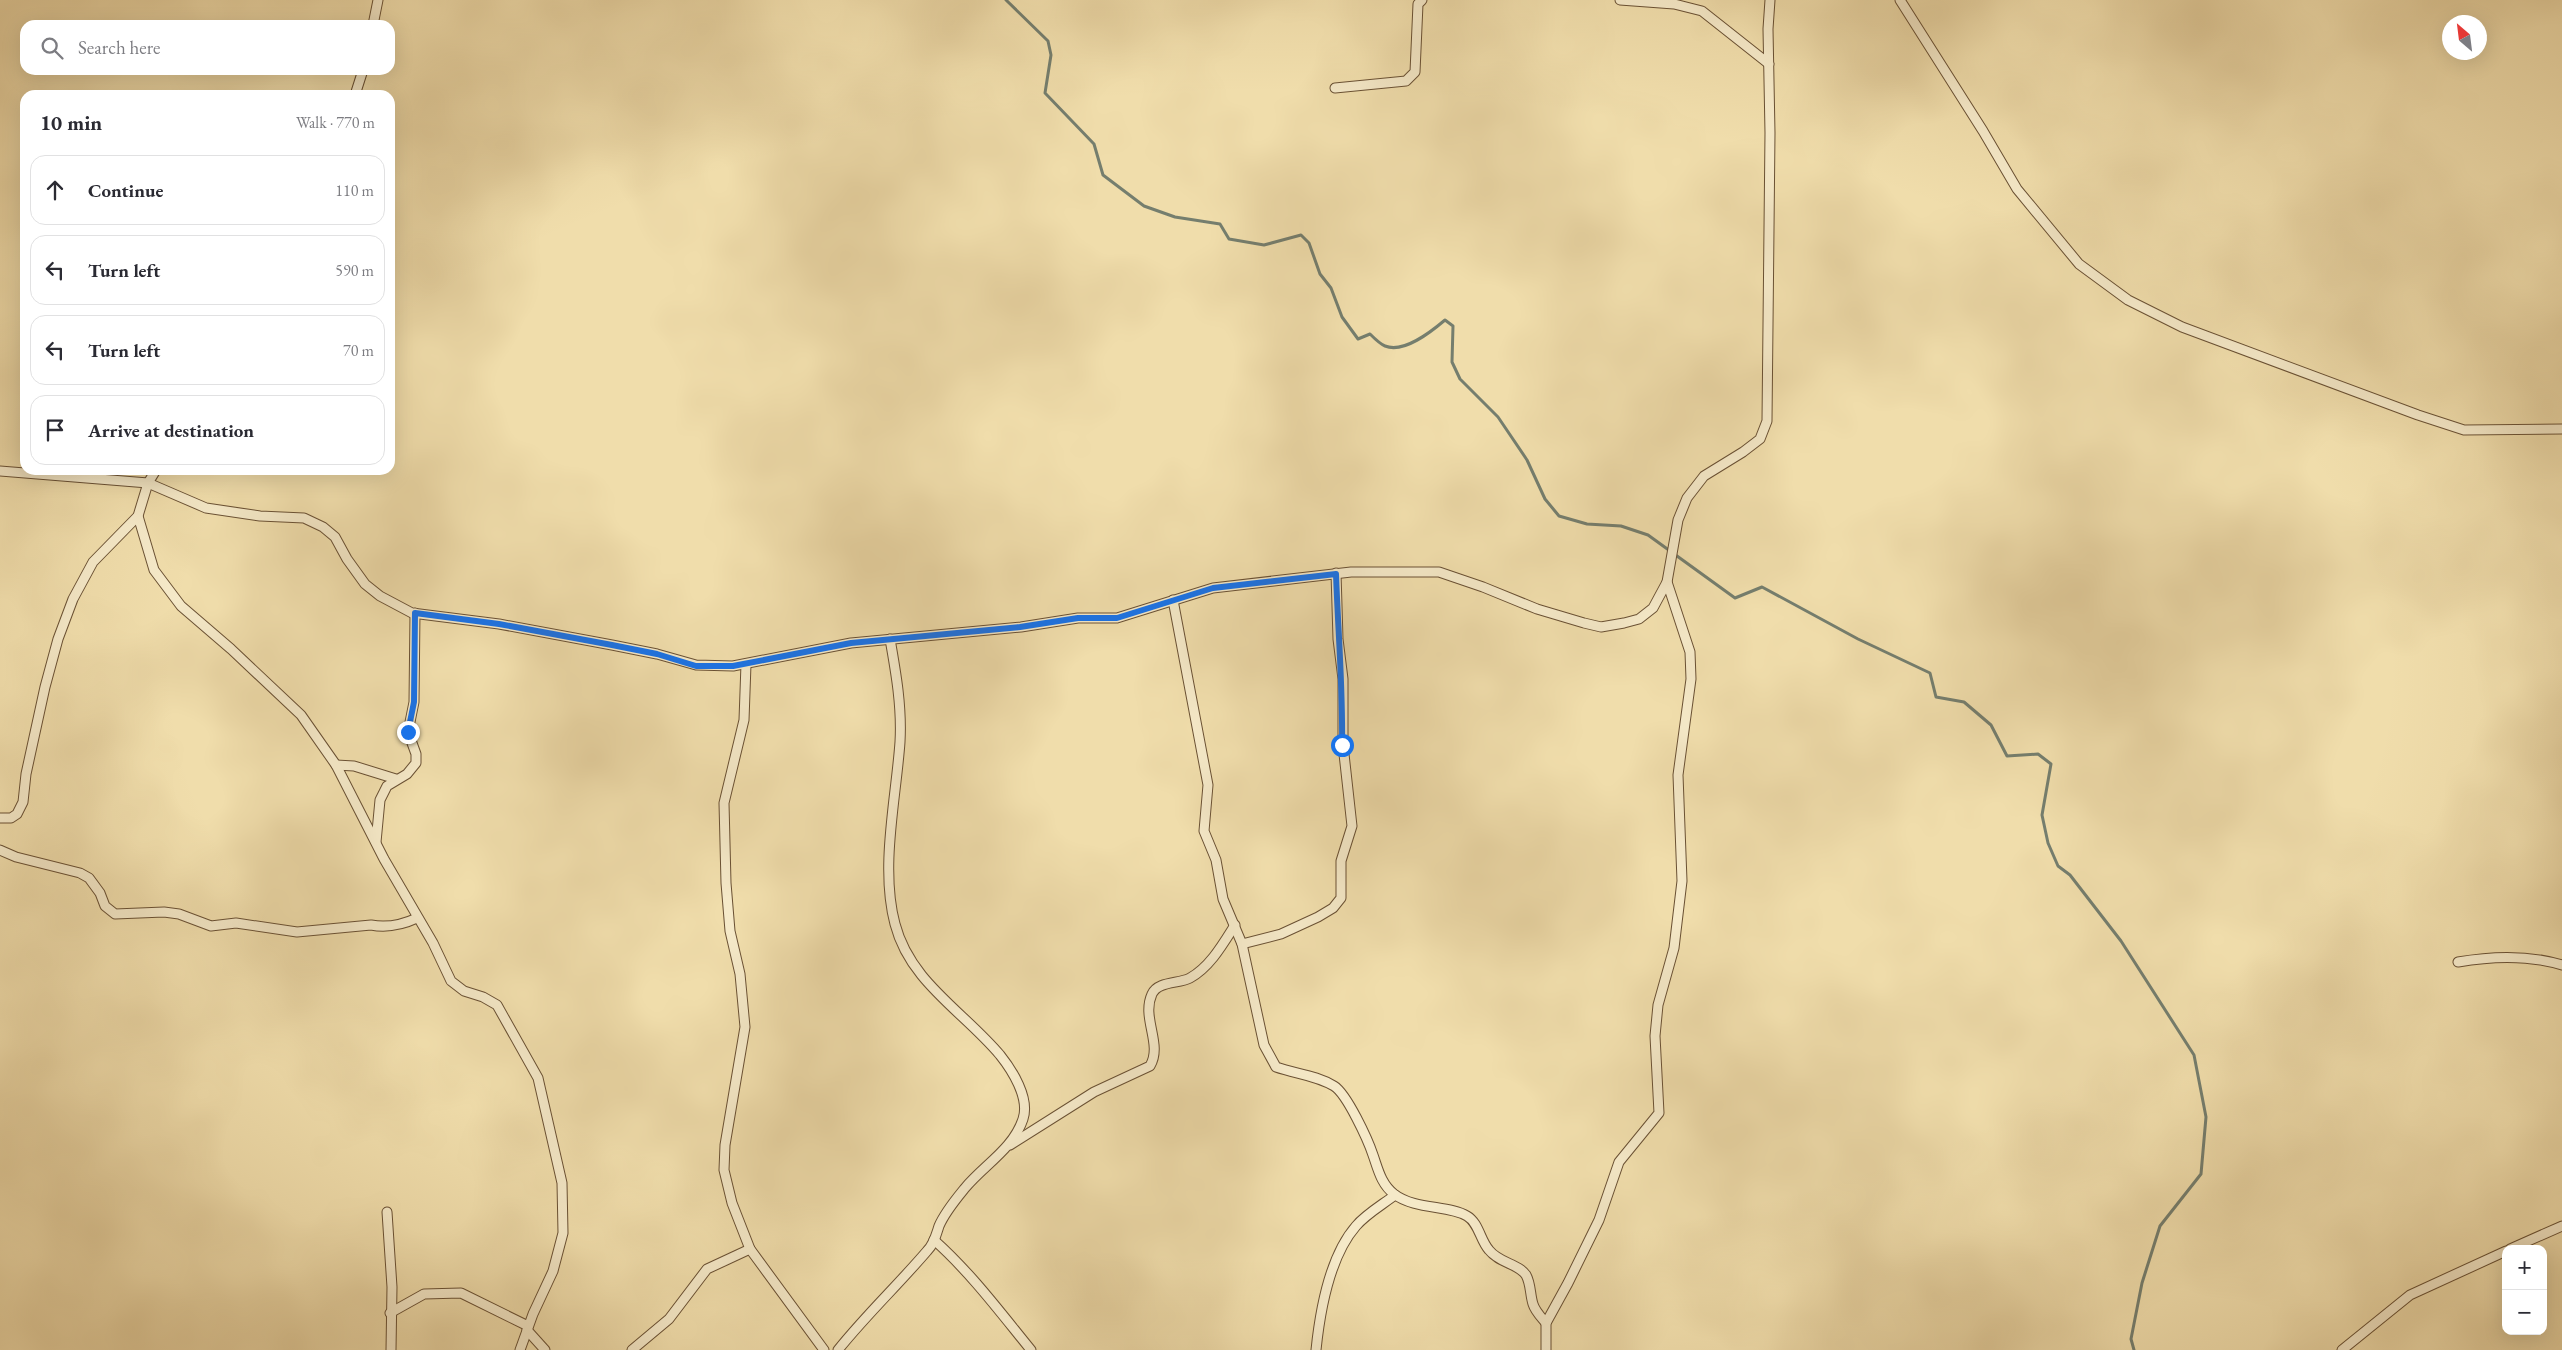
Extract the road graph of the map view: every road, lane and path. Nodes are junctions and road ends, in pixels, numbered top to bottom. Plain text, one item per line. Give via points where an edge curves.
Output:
1 (378, 0) edge
2 (1422, 0) edge
3 (1620, 0) edge
4 (1770, 0) edge
5 (1900, 0) edge
6 (374, 20) edge
7 (1769, 64) junction
8 (361, 75) edge
9 (1335, 88) dead end
10 (357, 90) edge
11 (2562, 429) edge
12 (0, 471) edge
13 (20, 473) edge
14 (49, 475) edge
15 (153, 475) edge
16 (148, 483) junction
17 (138, 516) junction
18 (1336, 574) junction
19 (1667, 582) junction
20 (1173, 600) junction
21 (415, 613) junction
22 (890, 639) junction
23 (746, 664) junction
24 (336, 765) junction
25 (396, 779) junction
26 (0, 818) edge
27 (376, 842) junction
28 (0, 850) edge
29 (417, 918) junction
30 (1234, 925) junction
31 (1242, 944) junction
32 (2458, 962) dead end
33 (2562, 965) edge
34 (1005, 1148) junction
35 (1395, 1195) junction
36 (388, 1212) dead end
37 (2562, 1226) edge
38 (934, 1240) junction
39 (2519, 1245) edge
40 (750, 1249) junction
41 (2502, 1253) edge
42 (390, 1313) junction
43 (1546, 1323) junction
44 (528, 1328) junction
45 (391, 1350) edge
46 (520, 1350) edge
47 (545, 1350) edge
48 (632, 1350) edge
49 (824, 1350) edge
50 (838, 1350) edge
51 (1031, 1350) edge
52 (1316, 1350) edge
53 (1546, 1350) edge
54 (2342, 1350) edge

1 - 6 street
2 - 9 street via 1418,4 1413,76 1406,81
3 - 7 street via 1674,4 1702,12
4 - 7 street
5 - 11 street via 2017,189 2079,264 2128,300 2182,327 2464,430
7 - 19 street via 1767,421 1760,438 1704,476 1687,498 1678,520
8 - 10 street
12 - 13 street
14 - 16 street
15 - 16 street
16 - 17 street
16 - 21 street via 206,508 304,518 316,523 335,537 346,559 365,584 380,596
17 - 24 street via 154,570 181,606 231,648 301,715
17 - 26 street via 93,562 73,599 45,687 26,774 24,802 18,814
18 - 19 street via 1438,572 1536,609 1601,626 1639,619 1653,608
18 - 20 street via 1213,588
18 - 31 street via 1343,679 1342,745 1352,826 1341,861 1341,898 1333,908 1318,917 1281,934
19 - 43 street via 1690,652 1691,679 1678,775 1682,881 1674,948 1658,1005 1655,1036 1659,1113 1618,1162 1600,1220
20 - 22 street via 1117,618 1078,618 1020,627
20 - 30 street via 1208,785 1204,831 1216,860 1223,899
21 - 23 street via 499,624 612,645 696,666
21 - 25 street via 414,702 408,732 416,763 407,774
22 - 23 street via 851,643
22 - 34 street via 900,692 900,740 889,868 895,923 918,972 1000,1056 1022,1092 1024,1118
23 - 40 street via 744,720 724,803 730,931 740,974 745,1027 725,1145 724,1170 732,1203
24 - 25 street via 354,766
24 - 27 street
25 - 27 street via 387,786 380,800
27 - 29 street
28 - 29 street via 89,878 105,906 115,914 164,912 211,926 236,923 297,932 371,925 381,927
29 - 44 street via 451,981 464,991 497,1005 538,1078 562,1183 563,1233 553,1271
30 - 31 street
30 - 34 street via 1203,970 1189,979 1158,988 1151,996 1148,1018 1155,1050 1150,1066 1094,1092
31 - 35 street via 1264,1045 1276,1067 1291,1073 1311,1075 1336,1087 1348,1103 1385,1185
32 - 33 street via 2516,958
34 - 38 street via 952,1204
35 - 43 street via 1416,1204 1465,1215 1474,1222 1489,1251 1524,1273 1534,1307
35 - 52 street via 1356,1226 1338,1257 1324,1292
36 - 42 street via 392,1287
37 - 39 street
38 - 50 street
38 - 51 street via 1003,1312
40 - 48 street via 707,1269 669,1319
40 - 49 street
41 - 54 street via 2410,1295
42 - 44 street via 424,1294 461,1293
42 - 45 street
43 - 53 street
44 - 46 street
44 - 47 street

